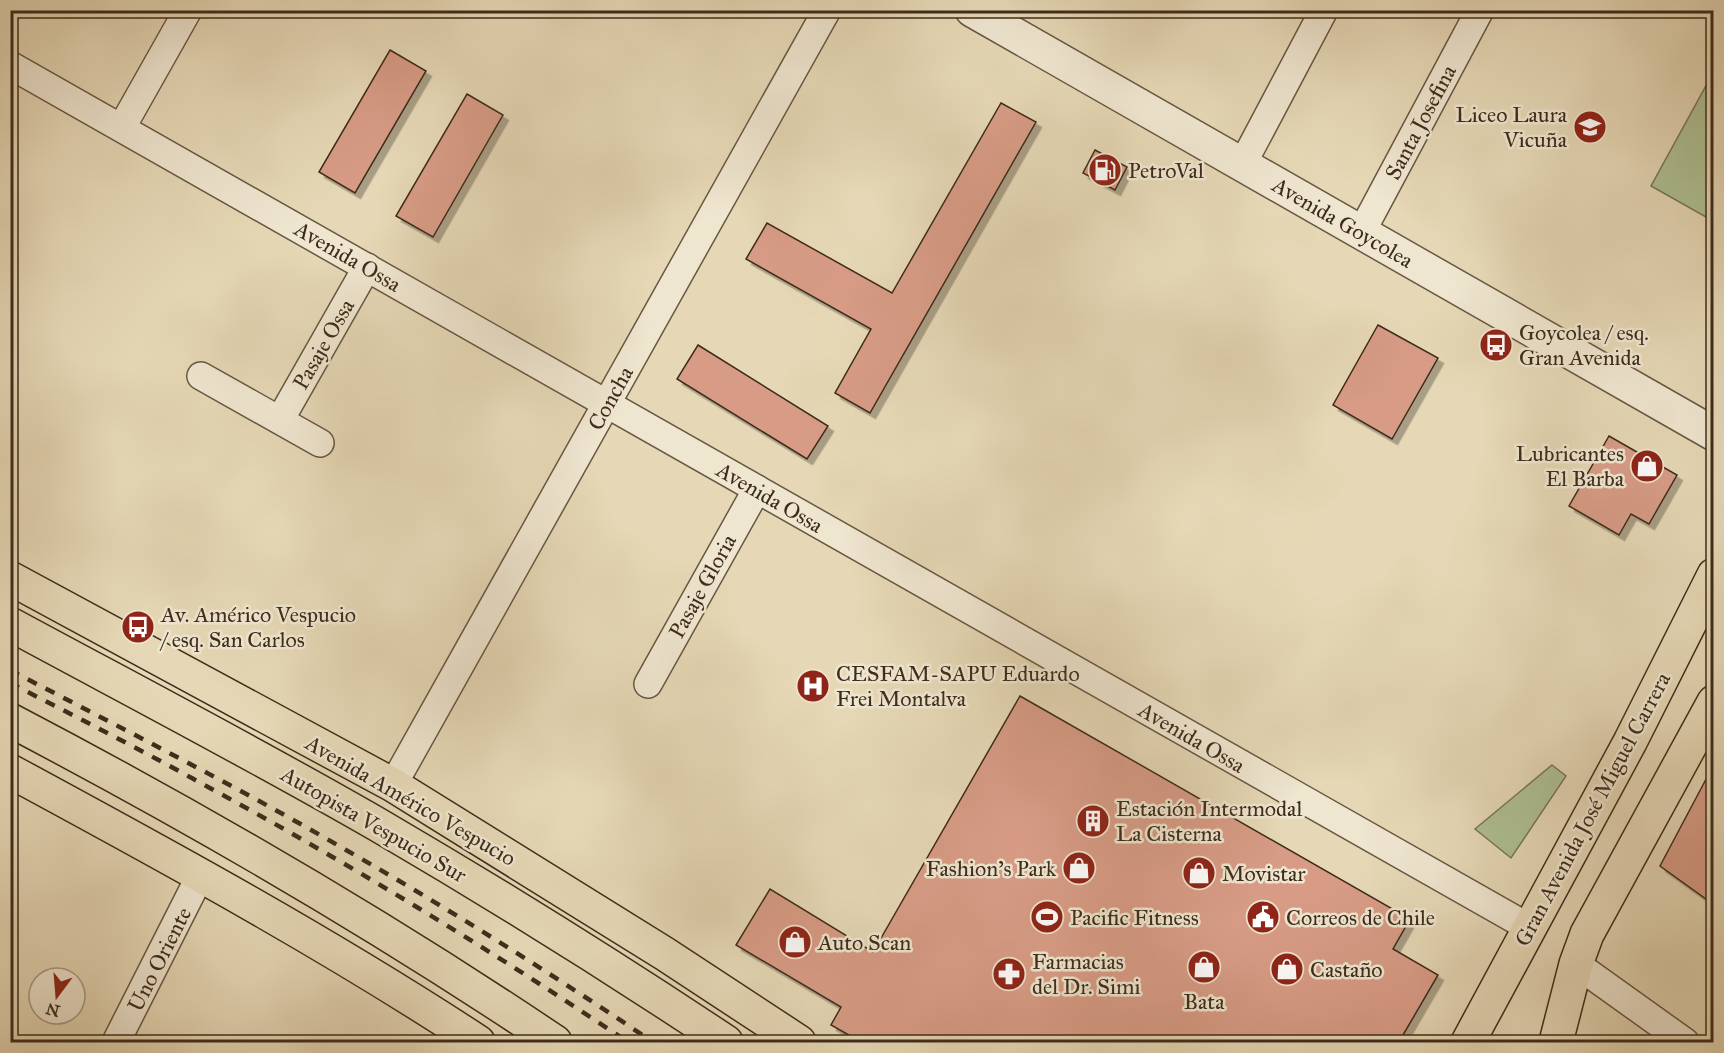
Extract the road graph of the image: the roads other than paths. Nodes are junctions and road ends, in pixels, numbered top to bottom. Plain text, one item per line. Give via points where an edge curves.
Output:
1 (188, 10) edge
2 (827, 10) edge
3 (1324, 10) edge
4 (1480, 10) edge
5 (975, 11) edge
6 (10, 65) edge
7 (122, 128) junction
8 (1242, 165) junction
9 (1361, 233) junction
10 (367, 267) junction
11 (201, 376) dead end
12 (607, 404) junction
13 (280, 420) junction
14 (1713, 434) edge
15 (320, 443) dead end
16 (756, 489) junction
17 (1713, 575) edge
18 (10, 578) edge
19 (10, 624) edge
20 (648, 684) dead end
21 (1713, 702) edge
22 (10, 720) edge
23 (10, 771) edge
24 (393, 785) junction
25 (201, 874) junction
26 (1530, 928) junction
27 (1576, 964) junction
28 (116, 1042) edge
29 (478, 1042) edge
30 (555, 1042) edge
31 (726, 1042) edge
32 (799, 1042) edge
33 (1468, 1042) edge
34 (1556, 1042) edge
35 (1685, 1042) edge

1 - 7 street
2 - 12 street, Concha
3 - 8 street
4 - 9 street, Santa Josefina
5 - 8 street, Avenida Goycolea
6 - 7 street, Avenida Ossa
7 - 10 street, Avenida Ossa
8 - 9 street, Avenida Goycolea
9 - 14 street, Avenida Goycolea
10 - 12 street, Avenida Ossa
10 - 13 street, Pasaje Ossa
11 - 13 street
12 - 16 street, Avenida Ossa
12 - 24 street, Concha
13 - 15 street
16 - 20 street, Pasaje Gloria
16 - 26 street, Avenida Ossa
17 - 26 main road, Gran Avenida José Miguel Carrera via 1630,742
18 - 24 main road, Avenida Américo Vespucio
19 - 31 main road, Autopista Vespucio Sur via 400,838
21 - 27 main road via 1587,934
22 - 30 main road via 302,883
23 - 25 main road
24 - 32 main road, Avenida Américo Vespucio
25 - 28 street, Uno Oriente
25 - 29 main road via 348,959
26 - 33 main road, Gran Avenida José Miguel Carrera
27 - 34 main road
27 - 35 street

